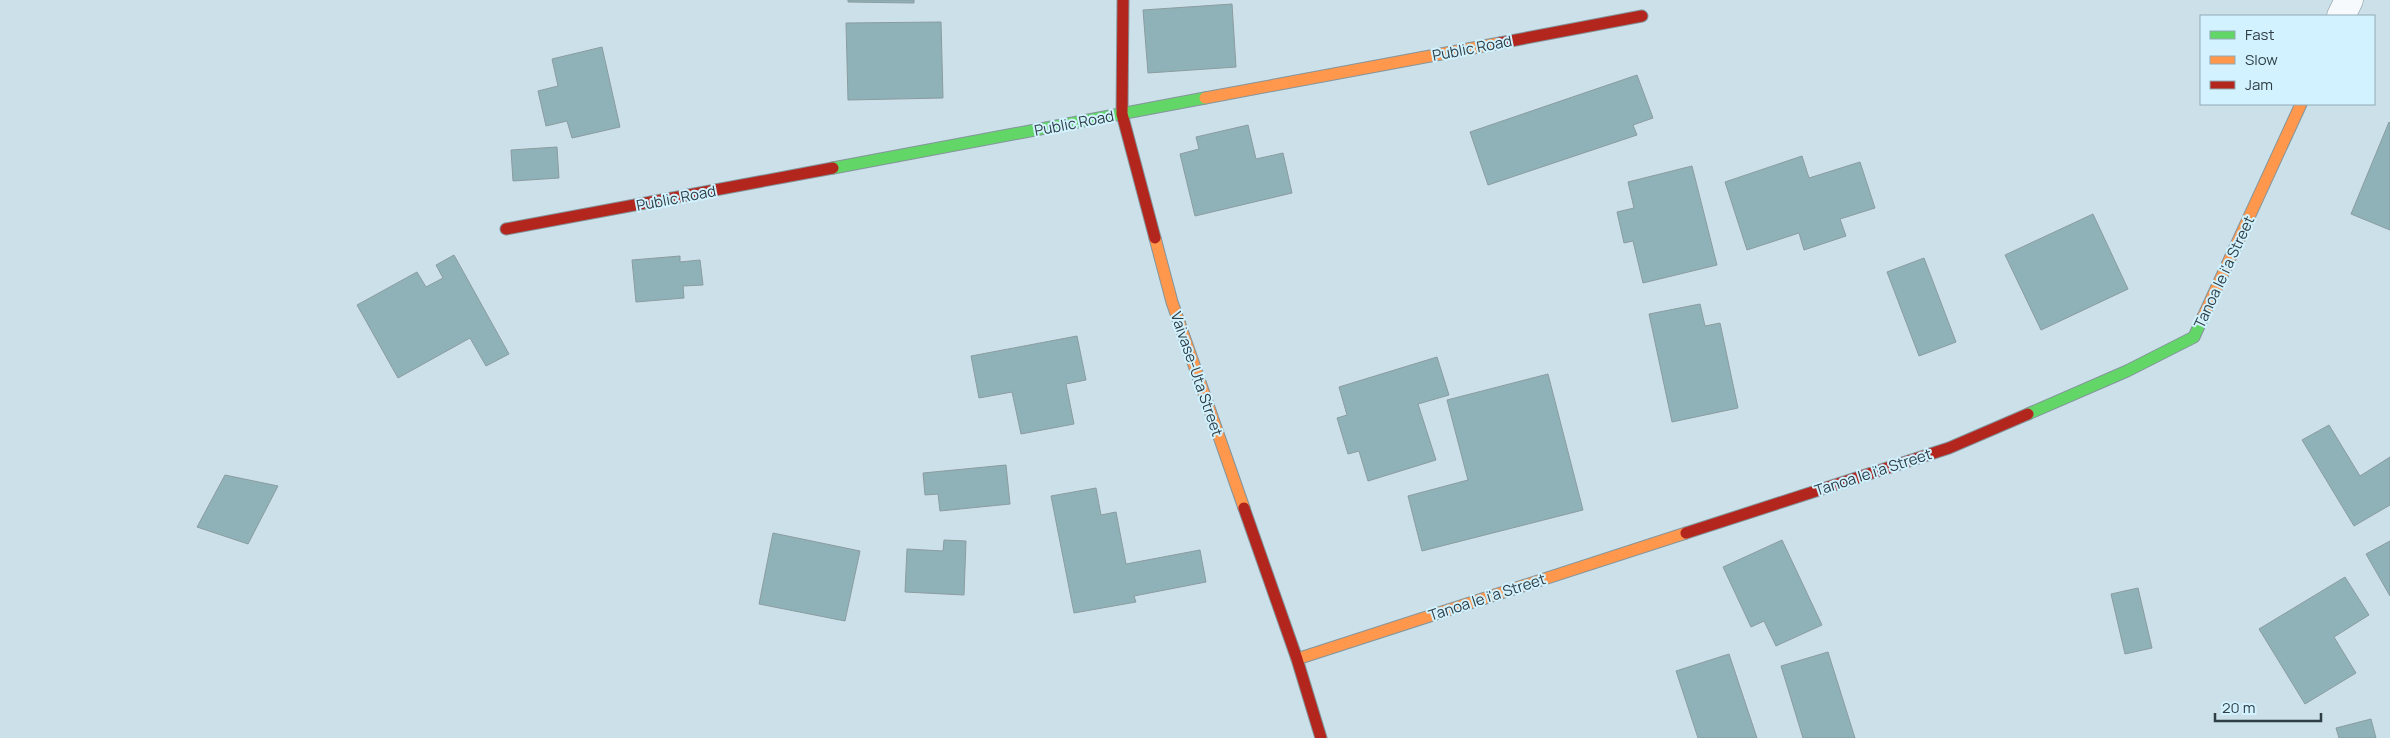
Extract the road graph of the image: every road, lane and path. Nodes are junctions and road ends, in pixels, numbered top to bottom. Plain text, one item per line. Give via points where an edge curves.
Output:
1 (1123, 0) edge
2 (2349, 0) edge
3 (2342, 15) edge
4 (1642, 16) dead end
5 (2301, 105) edge
6 (1122, 114) junction
7 (506, 229) dead end
8 (1297, 659) junction
9 (1320, 738) edge

1 - 6 street, Vaivase-Uta Street
2 - 3 street
4 - 6 street, Public Road
5 - 8 street, Tanoa le i'a Street via 2194,337 2127,371 1949,448
6 - 7 street, Public Road
6 - 8 street, Vaivase-Uta Street via 1172,302
8 - 9 street, Vaivase-Uta Street

